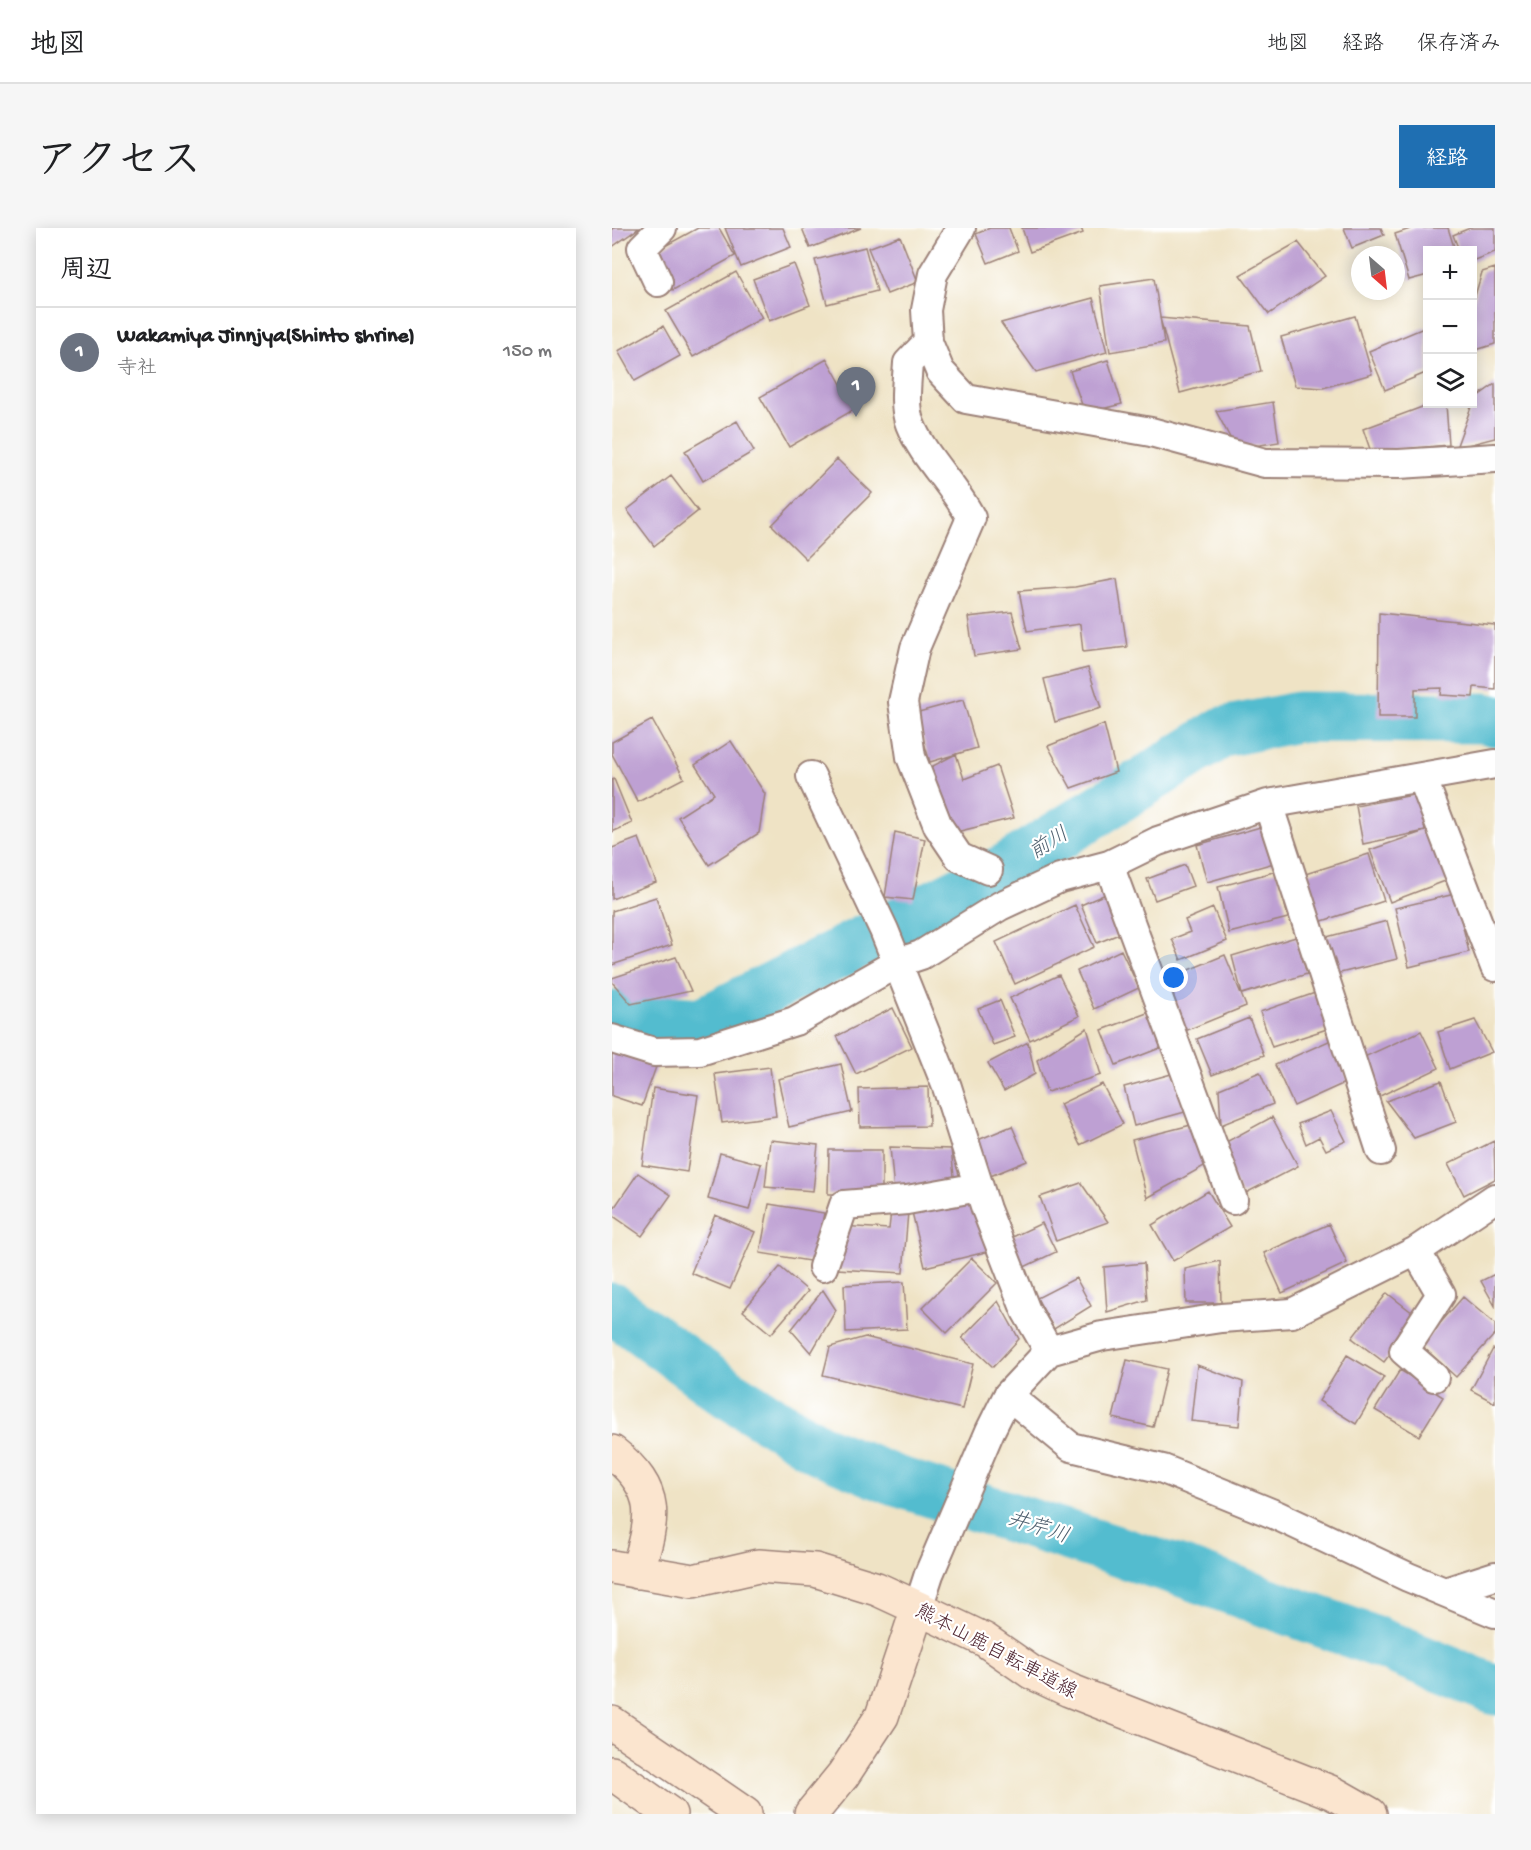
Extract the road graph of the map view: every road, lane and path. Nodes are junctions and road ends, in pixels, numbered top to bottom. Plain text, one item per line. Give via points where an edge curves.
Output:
1 (662, 228) edge
2 (961, 228) edge
3 (658, 282) dead end
4 (928, 342) junction
5 (1495, 458) edge
6 (1495, 764) edge
7 (811, 776) dead end
8 (1422, 777) junction
9 (1268, 804) junction
10 (1109, 865) junction
11 (988, 870) dead end
12 (897, 963) junction
13 (1495, 967) edge
14 (612, 1038) edge
15 (1381, 1151) dead end
16 (979, 1187) junction
17 (1495, 1198) edge
18 (1233, 1200) dead end
19 (1416, 1251) junction
20 (823, 1267) dead end
21 (1049, 1351) junction
22 (1434, 1377) dead end
23 (1008, 1395) junction
24 (612, 1452) edge
25 (624, 1570) edge
26 (1495, 1576) edge
27 (1446, 1592) junction
28 (918, 1608) junction
29 (1495, 1613) edge
30 (612, 1723) edge
31 (612, 1773) edge
32 (669, 1814) edge
33 (745, 1814) edge
34 (811, 1814) edge
35 (1370, 1814) edge

1 - 3 street via 642,248
2 - 4 street via 933,274 926,310
4 - 5 street via 940,371 966,399 1151,432 1265,463 1399,464
4 - 11 street via 908,363 910,423 939,471 960,495 971,518 915,648 903,702 911,757 938,826 959,857
6 - 8 street
7 - 12 street
8 - 9 street
8 - 13 street
9 - 10 street via 1158,841
9 - 15 street
10 - 12 street via 1060,878 1000,906 921,955
10 - 18 street
12 - 14 street via 795,1021 700,1051 654,1052
12 - 16 street via 947,1087
16 - 20 street via 908,1200 844,1205
16 - 21 street via 1026,1311
17 - 19 street
19 - 21 street via 1292,1312 1102,1336
19 - 22 street via 1441,1294 1404,1351
21 - 23 street
23 - 27 street via 1071,1447 1163,1469
23 - 28 street
24 - 25 main road, 熊本山鹿自転車道線 via 628,1464 645,1487 651,1528
25 - 28 main road, 熊本山鹿自転車道線 via 693,1581 758,1566 815,1570 877,1589
26 - 27 street
27 - 29 street
28 - 34 main road via 882,1716 843,1775
28 - 35 main road, 熊本山鹿自転車道線 via 985,1640 1031,1672 1069,1690 1333,1793
30 - 33 main road
31 - 32 main road

